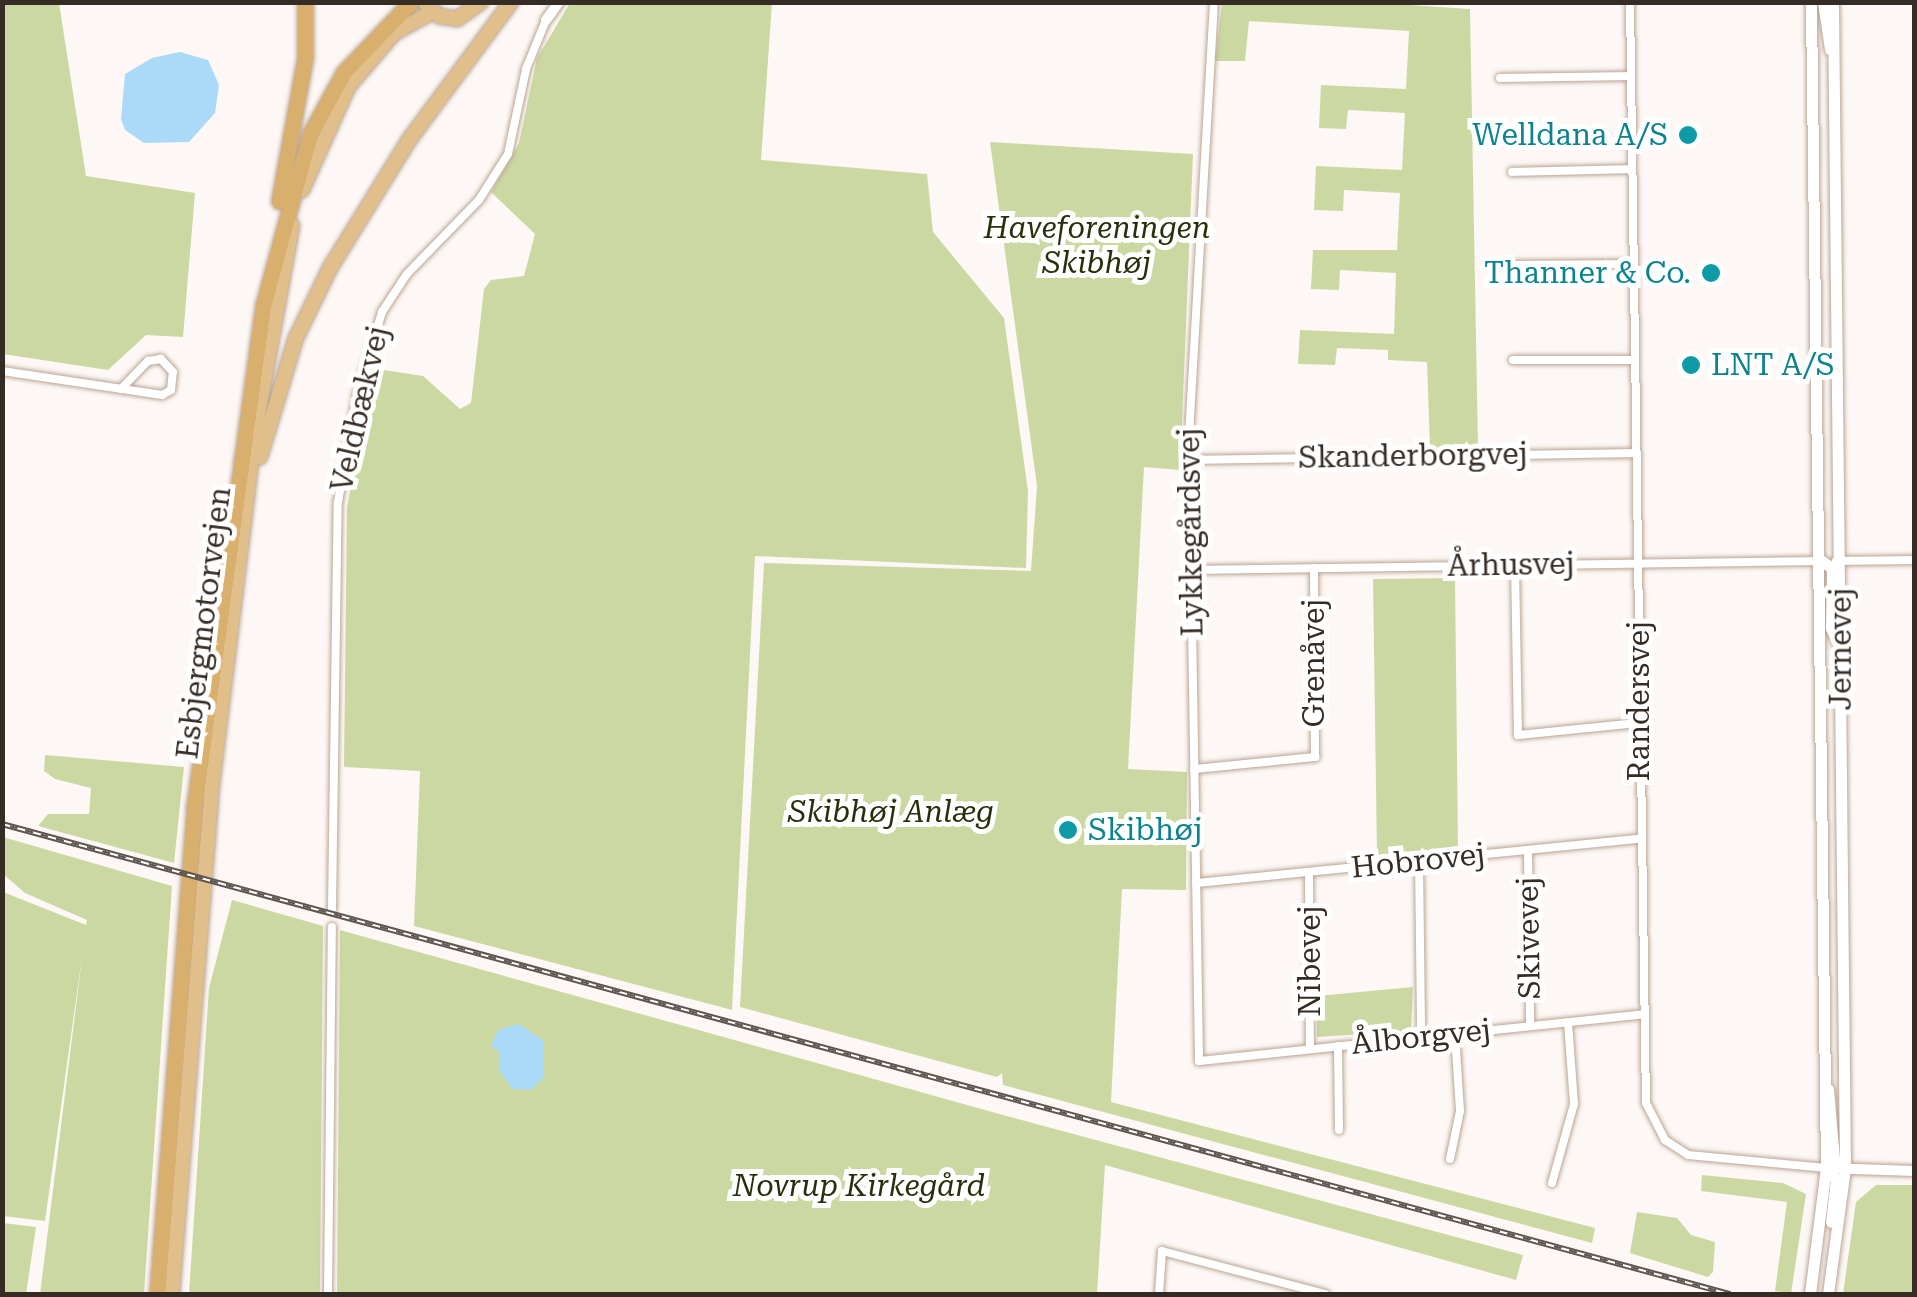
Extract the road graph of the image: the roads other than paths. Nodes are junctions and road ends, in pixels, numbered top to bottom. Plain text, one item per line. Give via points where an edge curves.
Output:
1 (304, 2) edge
2 (411, 2) edge
3 (481, 2) edge
4 (511, 2) edge
5 (559, 2) edge
6 (1214, 2) edge
7 (1630, 2) edge
8 (1811, 2) edge
9 (1823, 2) edge
10 (1833, 2) edge
11 (428, 7) edge
12 (546, 20) joint
13 (1834, 58) junction
14 (1631, 76) junction
15 (1500, 78) dead end
16 (1632, 169) junction
17 (1512, 172) dead end
18 (1634, 264) junction
19 (1513, 265) dead end
20 (263, 306) junction
21 (1514, 360) dead end
22 (1635, 360) junction
23 (2, 371) edge
24 (121, 389) junction
25 (1636, 454) junction
26 (1189, 460) junction
27 (245, 526) junction
28 (1914, 560) edge
29 (1831, 561) junction
30 (1638, 564) junction
31 (1516, 565) junction
32 (1314, 568) junction
33 (1191, 570) junction
34 (1638, 724) junction
35 (1194, 769) junction
36 (1640, 839) junction
37 (1528, 850) junction
38 (1419, 861) junction
39 (1309, 872) junction
40 (1196, 884) junction
41 (332, 908) dead end
42 (332, 926) dead end
43 (1643, 1014) junction
44 (1568, 1022) junction
45 (1530, 1026) junction
46 (1455, 1034) junction
47 (1422, 1037) junction
48 (1338, 1046) junction
49 (1310, 1049) junction
50 (1199, 1061) joint
51 (1825, 1081) junction
52 (1339, 1130) dead end
53 (1450, 1159) dead end
54 (1826, 1168) junction
55 (1845, 1169) junction
56 (1914, 1171) edge
57 (1552, 1183) dead end
58 (1834, 1256) junction
59 (156, 1294) edge
60 (172, 1294) edge
61 (328, 1294) edge
62 (1159, 1294) edge
63 (1325, 1294) edge
64 (1810, 1294) edge
65 (1828, 1294) edge

1 - 20 highway via 305,58
2 - 20 highway, Esbjergmotorvejen via 344,72 310,134
3 - 11 highway via 456,19
4 - 27 highway via 409,140 330,268 277,392
5 - 12 street
6 - 26 street, Lykkegårdsvej
7 - 14 street, Randersvej
8 - 29 main road, Jernevej via 1820,484
9 - 13 main road
10 - 13 main road, Jernevej
11 - 27 highway, Esbjergmotorvejen via 380,47 321,136 282,273
12 - 41 street, Veldbækvej via 526,69 508,154 479,200 407,274 382,312 357,395 338,502
13 - 29 main road, Jernevej
14 - 15 street
14 - 16 street, Randersvej
16 - 17 street
16 - 18 street, Randersvej
18 - 19 street
18 - 22 street, Randersvej
20 - 59 highway, Esbjergmotorvejen via 194,808
21 - 22 street
22 - 25 street, Randersvej
23 - 24 street
24 - 24 street via 148,361 161,359 174,372 166,394
25 - 26 street, Skanderborgvej
25 - 30 street, Randersvej
26 - 33 street, Lykkegårdsvej
27 - 60 highway, Esbjergmotorvejen via 210,804
28 - 29 street, Århusvej
29 - 30 street, Århusvej
29 - 51 main road, Jernevej
29 - 55 main road, Jernevej via 1832,628 1840,648
30 - 31 street, Århusvej
30 - 34 street, Randersvej
31 - 32 street, Århusvej
31 - 34 street via 1518,735
32 - 33 street, Århusvej
32 - 35 street, Grenåvej via 1315,757
33 - 35 street, Lykkegårdsvej
34 - 36 street, Randersvej
35 - 40 street, Lykkegårdsvej
36 - 37 street, Hobrovej
36 - 43 street, Randersvej
37 - 38 street, Hobrovej
37 - 45 street, Skivevej
38 - 39 street, Hobrovej
38 - 47 street
39 - 40 street, Hobrovej
39 - 49 street, Nibevej
40 - 50 street, Lykkegårdsvej
42 - 61 street
43 - 44 street, Ålborgvej
43 - 54 street, Randersvej via 1646,1103 1665,1140 1702,1159
44 - 45 street, Ålborgvej
44 - 57 street via 1574,1104
45 - 46 street, Ålborgvej
46 - 47 street, Ålborgvej
46 - 53 street via 1460,1111
47 - 48 street, Ålborgvej
48 - 49 street, Ålborgvej
48 - 52 street
49 - 50 street, Ålborgvej
51 - 54 main road, Jernevej
51 - 55 main road via 1834,1103 1834,1159
54 - 55 street, Randersvej
54 - 58 main road via 1836,1179
54 - 64 main road, Jernevej
55 - 56 street, Randersvej
55 - 58 main road, Jernevej
58 - 65 main road, Jernevej
62 - 63 street via 1162,1251

